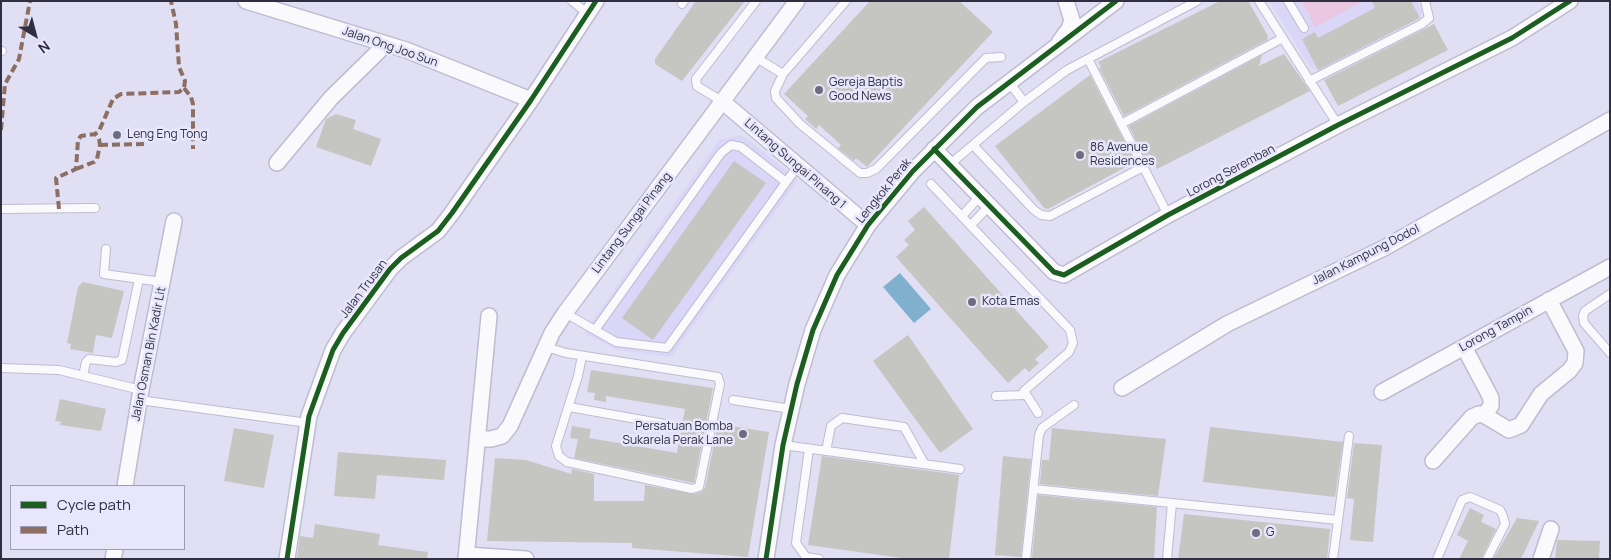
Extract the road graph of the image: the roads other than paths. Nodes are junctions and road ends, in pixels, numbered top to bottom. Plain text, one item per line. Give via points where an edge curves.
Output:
1 (246, 1) edge
2 (572, 1) edge
3 (756, 1) edge
4 (797, 1) edge
5 (846, 1) edge
6 (1066, 1) edge
7 (1116, 1) edge
8 (1197, 1) edge
9 (1259, 1) edge
10 (1288, 1) edge
11 (1425, 1) edge
12 (1570, 1) edge
13 (591, 7) edge
14 (1304, 28) dead end
15 (1281, 39) junction
16 (386, 44) junction
17 (1056, 46) junction
18 (756, 56) junction
19 (1001, 57) dead end
20 (1088, 59) junction
21 (783, 74) junction
22 (1309, 81) junction
23 (1008, 82) junction
24 (531, 100) junction
25 (723, 102) junction
26 (1024, 102) junction
27 (1610, 120) edge
28 (1121, 124) junction
29 (1338, 125) junction
30 (973, 145) junction
31 (934, 149) junction
32 (277, 163) dead end
33 (950, 165) junction
34 (797, 166) junction
35 (1143, 167) junction
36 (786, 182) junction
37 (931, 184) dead end
38 (985, 201) junction
39 (1, 208) edge
40 (95, 208) dead end
41 (1168, 215) junction
42 (962, 216) junction
43 (174, 221) dead end
44 (972, 225) junction
45 (868, 226) junction
46 (106, 249) dead end
47 (1610, 267) edge
48 (139, 279) junction
49 (162, 282) junction
50 (1610, 294) edge
51 (1549, 300) junction
52 (565, 313) junction
53 (489, 316) dead end
54 (595, 330) junction
55 (546, 347) junction
56 (1464, 347) junction
57 (1610, 353) edge
58 (582, 356) junction
59 (1, 368) edge
60 (83, 376) junction
61 (1122, 388) dead end
62 (1382, 392) dead end
63 (140, 395) junction
64 (1024, 395) junction
65 (996, 396) dead end
66 (733, 400) dead end
67 (1074, 406) dead end
68 (569, 407) junction
69 (791, 409) junction
70 (1038, 413) dead end
71 (1484, 415) junction
72 (308, 423) junction
73 (665, 424) dead end
74 (1349, 436) dead end
75 (478, 439) junction
76 (783, 445) junction
77 (809, 449) junction
78 (826, 451) junction
79 (1433, 461) dead end
80 (924, 462) junction
81 (960, 469) dead end
82 (125, 485) edge
83 (1034, 489) junction
84 (1172, 503) junction
85 (1338, 520) junction
86 (1551, 530) dead end
87 (466, 557) edge
88 (287, 559) edge
89 (526, 559) edge
90 (766, 559) edge
91 (819, 559) edge
92 (1026, 559) edge
93 (1167, 559) edge
94 (1333, 559) edge
95 (1437, 559) edge
96 (1487, 559) edge
97 (1541, 559) edge

1 - 16 street, Jalan Ong Joo Sun
2 - 13 lane
3 - 25 lane via 696,79 697,86
4 - 18 street, Lintang Sungai Pinang
5 - 21 lane
6 - 17 street, Lengkok Perak via 1072,20
7 - 17 street, Lengkok Perak
8 - 20 lane
9 - 15 lane
10 - 14 lane
11 - 22 lane via 1429,18 1422,24
12 - 29 street, Lorong Seremban via 1512,38
13 - 24 street, Jalan Trusan
15 - 22 lane
15 - 28 lane
16 - 24 street, Jalan Ong Joo Sun
16 - 32 street via 331,98
17 - 23 street, Lengkok Perak
18 - 21 lane
18 - 25 street, Lintang Sungai Pinang
19 - 21 lane via 986,58 876,169 866,173 860,173 800,124 776,98 775,91
20 - 26 lane via 1067,70
20 - 28 lane
22 - 29 lane
23 - 26 lane
23 - 31 street, Lengkok Perak
24 - 72 street, Jalan Trusan via 438,231 390,269 343,333 311,405
25 - 34 street, Lintang Sungai Pinang 1
25 - 52 street, Lintang Sungai Pinang
26 - 30 lane
27 - 61 street, Jalan Kampung Dodol via 1386,247 1227,324
28 - 35 lane
29 - 41 street, Lorong Seremban
30 - 33 lane
30 - 35 lane via 1041,215 1050,216
31 - 33 street, Lorong Seremban
31 - 45 street, Lengkok Perak
33 - 38 street, Lorong Seremban
34 - 36 lane
34 - 45 street, Lintang Sungai Pinang 1
35 - 41 lane
36 - 54 lane via 667,348 616,342
36 - 54 lane via 741,147 731,146 721,152
37 - 42 lane
38 - 41 street, Lorong Seremban via 1054,272 1064,275
38 - 42 lane
38 - 44 lane
39 - 40 lane
42 - 44 lane
43 - 49 street, Jalan Osman Bin Kadir Lit
44 - 64 lane via 1070,330 1072,336 1069,352 1028,386
45 - 69 street, Lengkok Perak via 838,275 814,330
46 - 48 lane via 104,274
47 - 51 street, Lorong Tampin
48 - 49 lane
48 - 60 lane via 122,360 89,359
49 - 63 street, Jalan Osman Bin Kadir Lit
50 - 57 lane via 1584,311 1583,316 1584,323
51 - 56 street, Lorong Tampin
51 - 71 street via 1576,351 1575,363 1541,394 1521,425 1509,430
52 - 54 lane
52 - 55 street, Lintang Sungai Pinang
53 - 75 street
55 - 58 lane
55 - 75 street, Lintang Sungai Pinang via 510,426 502,436
56 - 62 street, Lorong Tampin
56 - 71 street via 1491,398 1491,406
58 - 68 lane
58 - 68 lane via 718,377 720,384 701,485 692,489 563,460 556,452 556,446
59 - 60 lane via 59,370
60 - 63 lane
63 - 72 lane
63 - 82 street, Jalan Osman Bin Kadir Lit
64 - 65 lane
64 - 70 lane
66 - 69 lane
67 - 83 lane via 1042,428
68 - 73 lane
69 - 76 street, Lengkok Perak
71 - 79 street via 1472,417
72 - 88 street, Jalan Trusan
74 - 85 lane
75 - 87 street
76 - 77 lane
76 - 90 street, Lengkok Perak
77 - 78 lane
77 - 91 lane via 796,543 806,557
78 - 80 lane
78 - 80 lane via 831,426 842,418 904,427
80 - 81 lane
83 - 84 lane
83 - 92 lane
84 - 85 lane
84 - 93 lane
85 - 94 lane
86 - 97 street
87 - 89 street
95 - 96 lane via 1462,500 1470,497 1500,510 1504,516 1505,524

